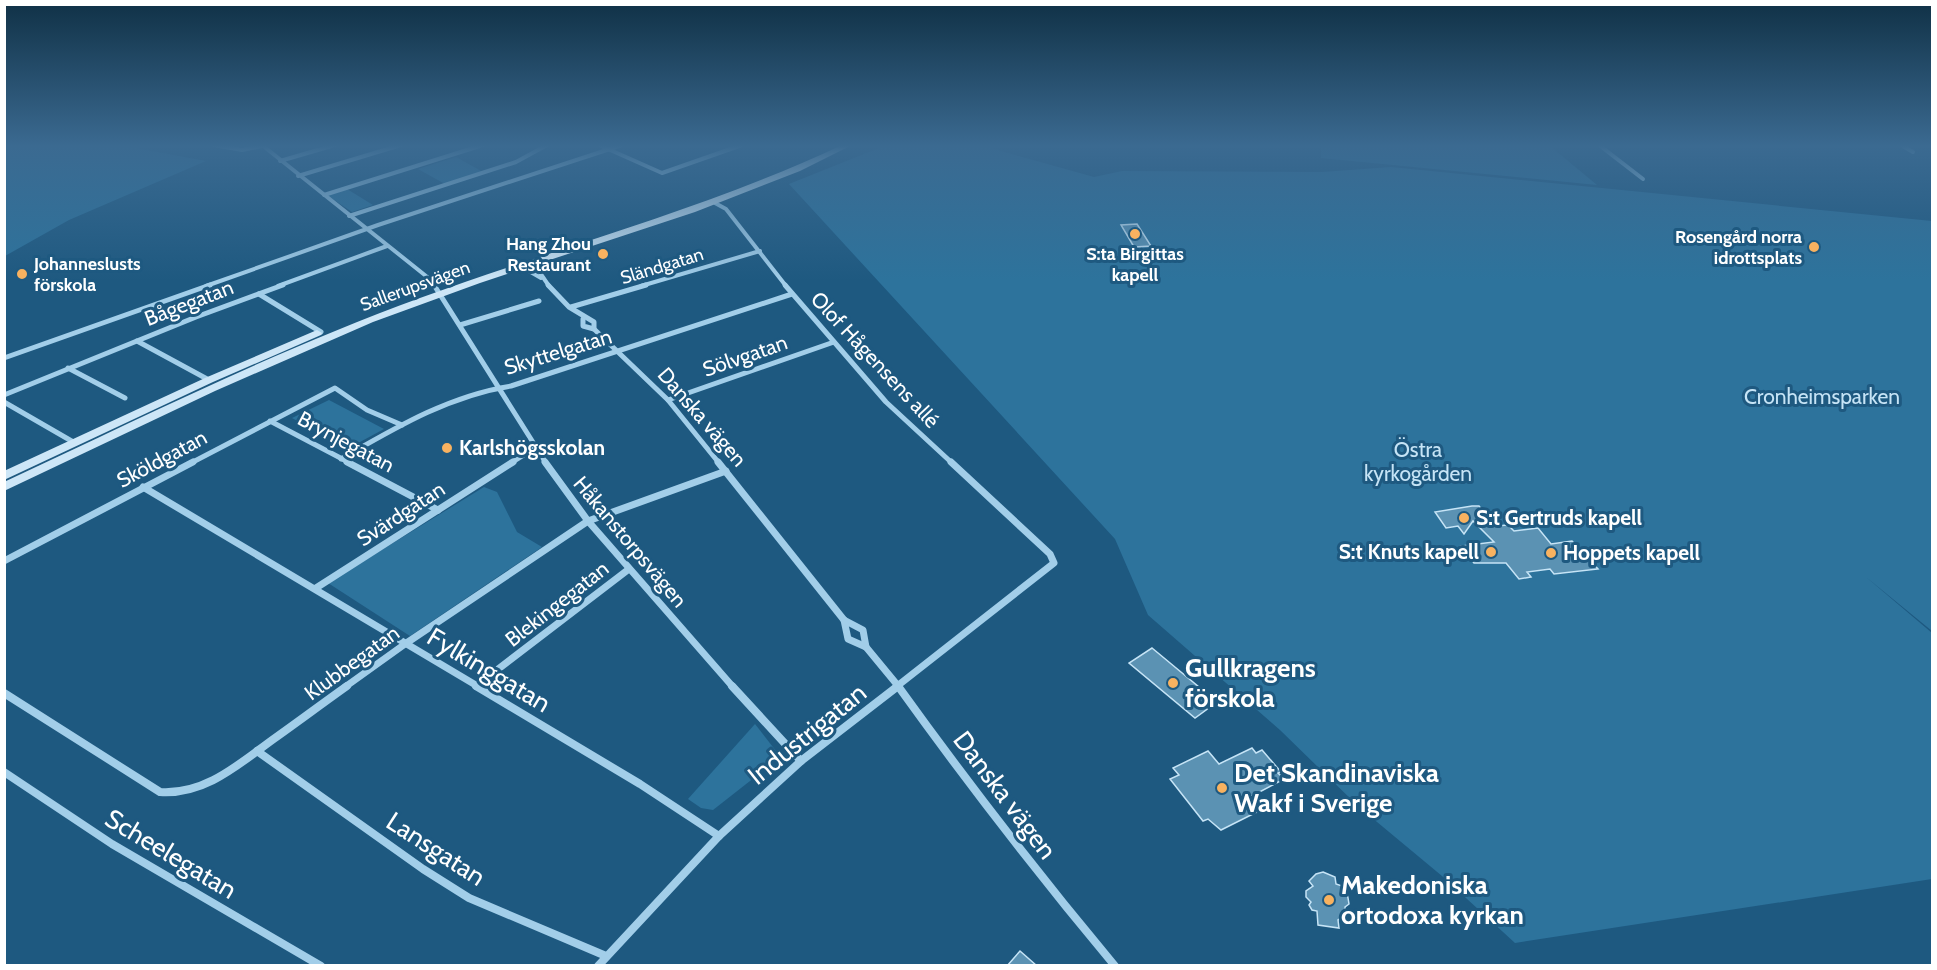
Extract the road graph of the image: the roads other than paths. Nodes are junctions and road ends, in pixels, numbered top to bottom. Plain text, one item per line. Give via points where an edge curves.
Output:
1 (318, 190) edge
2 (340, 190) edge
3 (430, 190) edge
4 (486, 190) edge
5 (726, 190) edge
6 (747, 190) edge
7 (324, 195) junction
8 (715, 203) junction
9 (349, 216) junction
10 (365, 230) junction
11 (588, 238) junction
12 (387, 246) junction
13 (760, 251) junction
14 (548, 258) junction
15 (522, 267) junction
16 (542, 278) junction
17 (438, 290) junction
18 (259, 294) junction
19 (792, 294) junction
20 (539, 301) dead end
21 (571, 307) junction
22 (460, 325) junction
23 (321, 332) junction
24 (137, 341) junction
25 (834, 342) junction
26 (616, 351) junction
27 (4, 358) edge
28 (68, 368) junction
29 (209, 380) junction
30 (498, 387) junction
31 (4, 395) edge
32 (125, 398) dead end
33 (668, 400) junction
34 (4, 402) edge
35 (270, 421) junction
36 (402, 425) junction
37 (75, 443) junction
38 (535, 448) junction
39 (341, 459) junction
40 (726, 471) junction
41 (4, 476) edge
42 (4, 487) edge
43 (143, 487) junction
44 (438, 510) junction
45 (588, 521) junction
46 (1050, 554) joint
47 (4, 561) edge
48 (629, 569) junction
49 (316, 588) junction
50 (844, 620) junction
51 (405, 644) junction
52 (866, 647) junction
53 (476, 686) junction
54 (898, 686) junction
55 (4, 693) edge
56 (257, 751) junction
57 (801, 761) junction
58 (4, 772) edge
59 (719, 836) junction
60 (606, 956) junction
61 (321, 966) edge
62 (598, 966) edge
63 (1115, 966) edge

1 - 7 street, Håkanstorpsvägen
2 - 7 street
3 - 9 street
4 - 10 street
5 - 11 main road, Sallerupsvägen
6 - 8 main road, Sallerupsvägen
7 - 9 street, Håkanstorpsvägen
8 - 13 street, Olof Hågensens allé via 726,209
8 - 14 main road, Sallerupsvägen
9 - 10 street, Håkanstorpsvägen
10 - 12 street, Håkanstorpsvägen
10 - 27 street
11 - 15 main road via 525,262
11 - 17 main road, Sallerupsvägen
12 - 17 street, Håkanstorpsvägen
12 - 18 street, Bågegatan
13 - 19 street, Olof Hågensens allé
13 - 21 street, Sländgatan
14 - 15 main road, Sallerupsvägen
14 - 16 street via 536,267
15 - 16 street, Danska vägen
15 - 17 main road, Sallerupsvägen
16 - 21 street, Danska vägen
17 - 22 street, Håkanstorpsvägen
17 - 23 main road, Sallerupsvägen
17 - 42 main road, Sallerupsvägen via 298,350
18 - 23 street
18 - 24 street, Bågegatan
19 - 25 street, Olof Hågensens allé
19 - 26 street, Skyttelgatan
20 - 22 street
21 - 26 street, Danska vägen via 584,319 583,326 594,329
22 - 30 street, Håkanstorpsvägen
23 - 29 main road, Sallerupsvägen
24 - 28 street, Bågegatan
24 - 29 street
25 - 33 street, Sölvgatan
25 - 46 street, Olof Hågensens allé via 886,402
26 - 30 street, Skyttelgatan
26 - 33 street, Danska vägen
28 - 31 street, Bågegatan
28 - 32 street
29 - 37 main road, Sallerupsvägen
30 - 36 street, Skyttelgatan via 436,408
30 - 38 street, Håkanstorpsvägen
33 - 40 street, Danska vägen
34 - 37 street
35 - 36 street, Sköldgatan via 335,388 367,410
35 - 39 street, Brynjegatan
35 - 43 street, Sköldgatan
36 - 39 street, Skyttelgatan
37 - 41 main road, Sallerupsvägen
38 - 44 street, Svärdgatan
38 - 45 street, Håkanstorpsvägen
39 - 44 street, Brynjegatan
40 - 45 street, Klubbegatan
40 - 50 street, Danska vägen
43 - 47 street, Sköldgatan
43 - 49 street, Fylkinggatan
44 - 49 street, Svärdgatan
45 - 48 street, Håkanstorpsvägen
45 - 51 street, Klubbegatan
46 - 54 street, Industrigatan via 1054,563 1049,569
48 - 53 street, Blekingegatan
48 - 57 street, Håkanstorpsvägen
49 - 51 street, Fylkinggatan
50 - 52 street, Danska vägen via 863,630
50 - 52 street, Danska vägen via 848,639
51 - 53 street, Fylkinggatan
51 - 56 street, Klubbegatan
52 - 54 street, Danska vägen
53 - 59 street, Fylkinggatan
54 - 57 street, Industrigatan
54 - 63 street, Danska vägen via 982,802
55 - 56 street, Klubbegatan via 160,792 183,792 210,783
56 - 60 street, Lansgatan via 469,898
57 - 59 street, Industrigatan
58 - 61 street, Scheelegatan via 112,844
59 - 60 street, Industrigatan
60 - 62 street, Industrigatan

